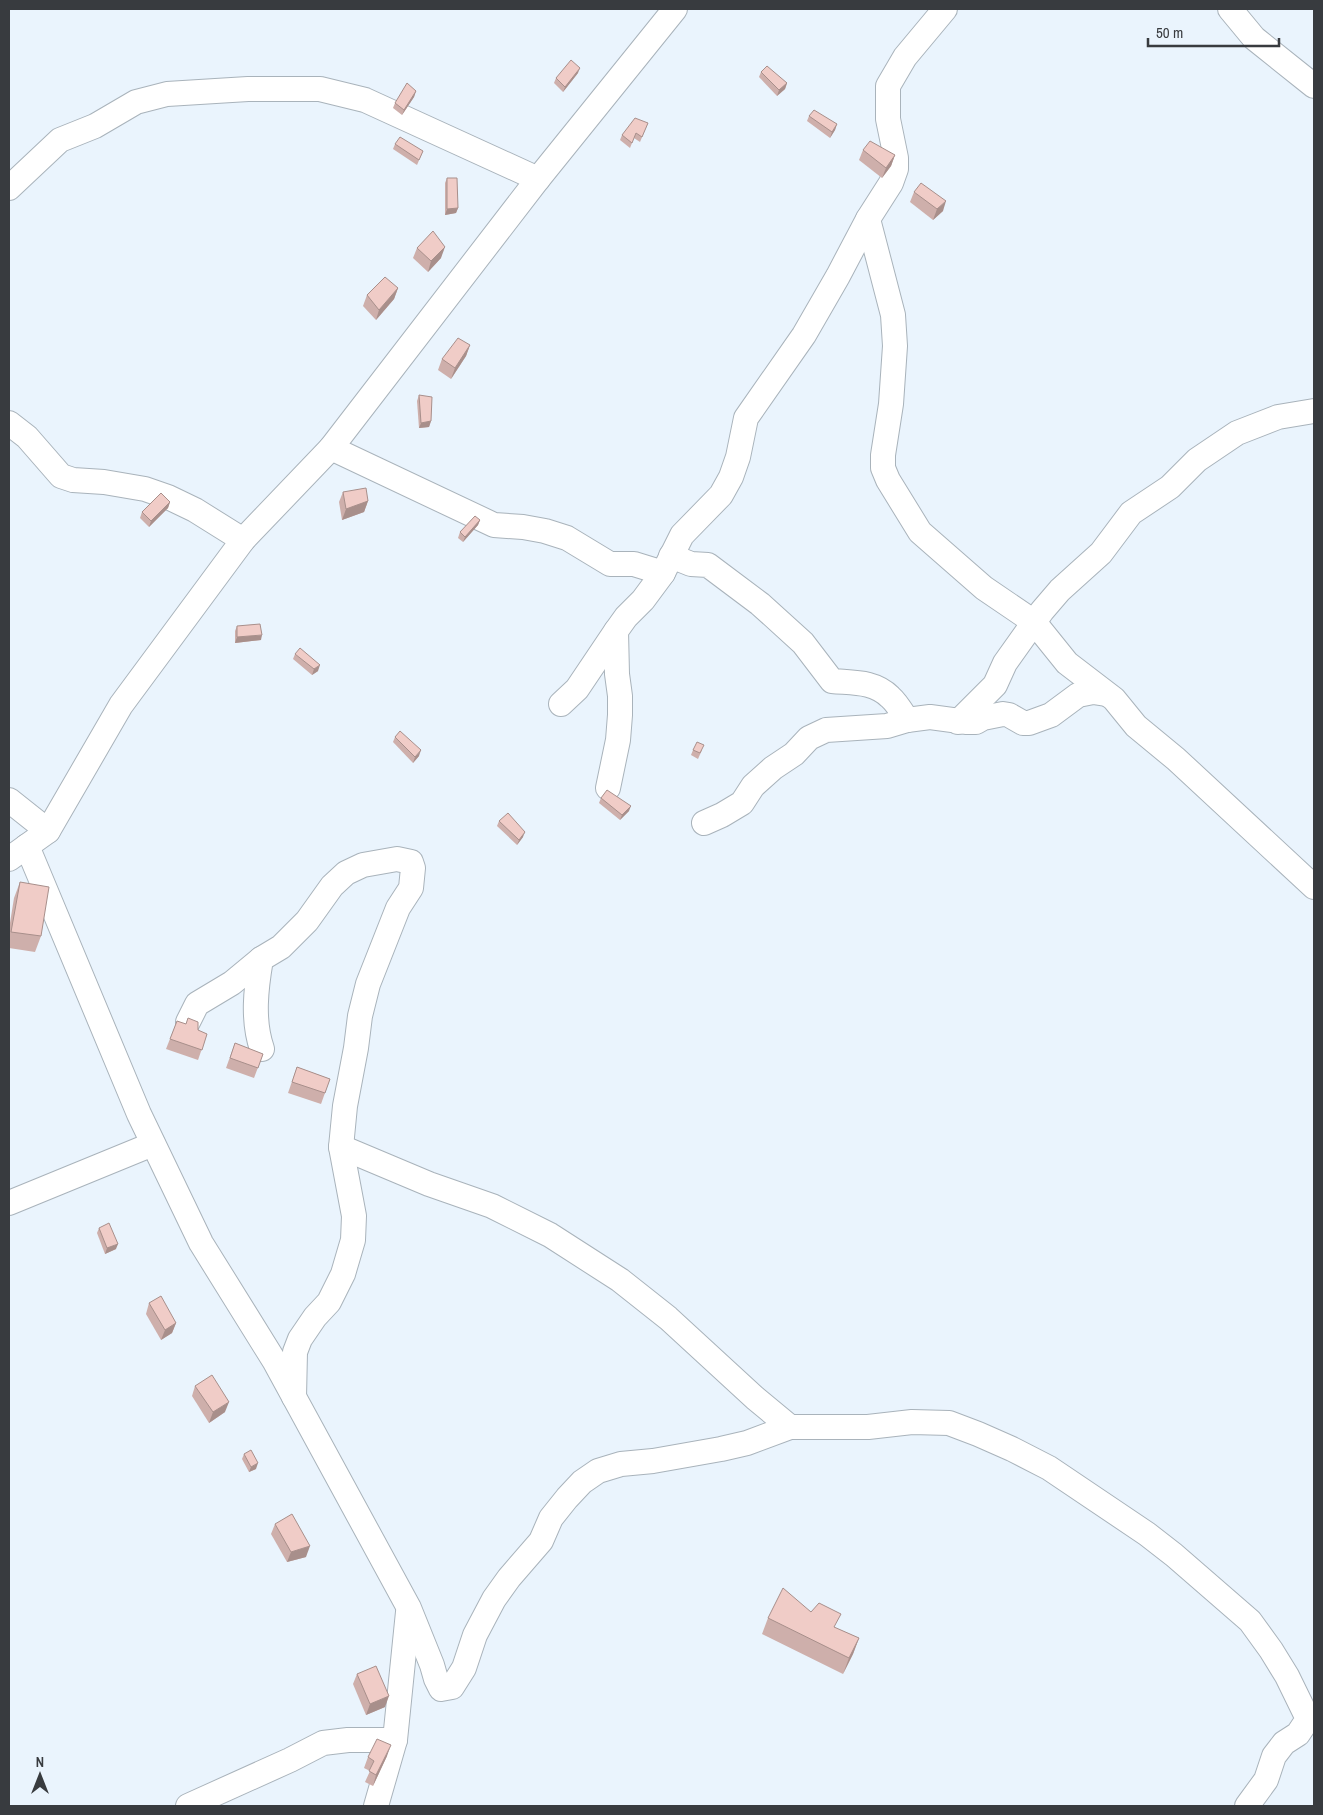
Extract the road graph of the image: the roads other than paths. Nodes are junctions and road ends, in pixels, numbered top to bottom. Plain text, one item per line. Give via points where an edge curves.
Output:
1 (675, 9) edge
2 (945, 9) edge
3 (1230, 9) edge
4 (1314, 86) edge
5 (538, 179) junction
6 (9, 188) edge
7 (868, 219) junction
8 (1314, 411) edge
9 (9, 423) edge
10 (331, 448) junction
11 (244, 540) junction
12 (667, 564) junction
13 (1034, 622) junction
14 (616, 631) junction
15 (1106, 694) junction
16 (561, 704) dead end
17 (907, 720) junction
18 (958, 722) junction
19 (608, 788) edge
20 (9, 800) edge
21 (704, 823) dead end
22 (48, 831) junction
23 (18, 852) edge
24 (1314, 887) edge
25 (261, 959) junction
26 (188, 1022) edge
27 (262, 1049) dead end
28 (153, 1144) junction
29 (341, 1147) junction
30 (9, 1203) edge
31 (294, 1399) junction
32 (790, 1428) junction
33 (408, 1608) junction
34 (395, 1740) junction
35 (188, 1806) edge
36 (376, 1806) edge
37 (1247, 1806) edge

1 - 5 street
2 - 7 street via 905,57 888,86 888,119 896,170
3 - 4 street via 1254,38
5 - 6 street via 365,100 320,88 248,89 167,94 136,102 95,126 60,140
5 - 10 street
7 - 12 street via 804,335 746,418 738,458 721,495 682,535
7 - 13 street via 893,315 895,346 883,468 920,532 984,588
8 - 13 street via 1289,414 1237,433 1197,460 1170,487 1131,513 1101,554 1060,590
9 - 11 street via 61,476 145,489 168,497
10 - 11 street
10 - 12 street via 494,525 524,526 567,538 610,564
11 - 22 street via 121,705
12 - 14 street via 643,600
12 - 17 street via 708,565 803,642 832,681 876,687 890,696
13 - 15 street via 1067,663
13 - 18 street via 1005,663 995,685
14 - 16 street via 577,689
14 - 19 street via 620,715
15 - 18 street via 1078,695 1051,715 1029,723 1003,714 976,722
15 - 24 street via 1136,726
17 - 18 street via 930,716
17 - 21 street via 887,726 826,730 809,738 753,786 742,803
20 - 22 street
22 - 23 street
23 - 28 street
25 - 26 street via 232,983 197,1004
25 - 27 street via 256,1033
25 - 29 street via 280,947 307,921 332,886 346,873 363,865 397,859 411,862 414,868 410,888 398,908 368,984 360,1016
28 - 30 street
28 - 31 street via 201,1243 275,1362
29 - 31 street via 354,1216 353,1240 330,1302 315,1317 295,1352
29 - 32 street via 492,1206 550,1235 620,1280 668,1318
31 - 33 street
32 - 33 street via 721,1450 621,1464 598,1471 582,1482 551,1518 541,1541 494,1599 475,1635 464,1668 452,1687 441,1688 438,1684
32 - 37 street via 949,1423 987,1437 1049,1468 1174,1555 1250,1622 1283,1670 1308,1719 1298,1734 1284,1743 1274,1756 1266,1780
33 - 34 street
34 - 35 street via 323,1743
34 - 36 street

